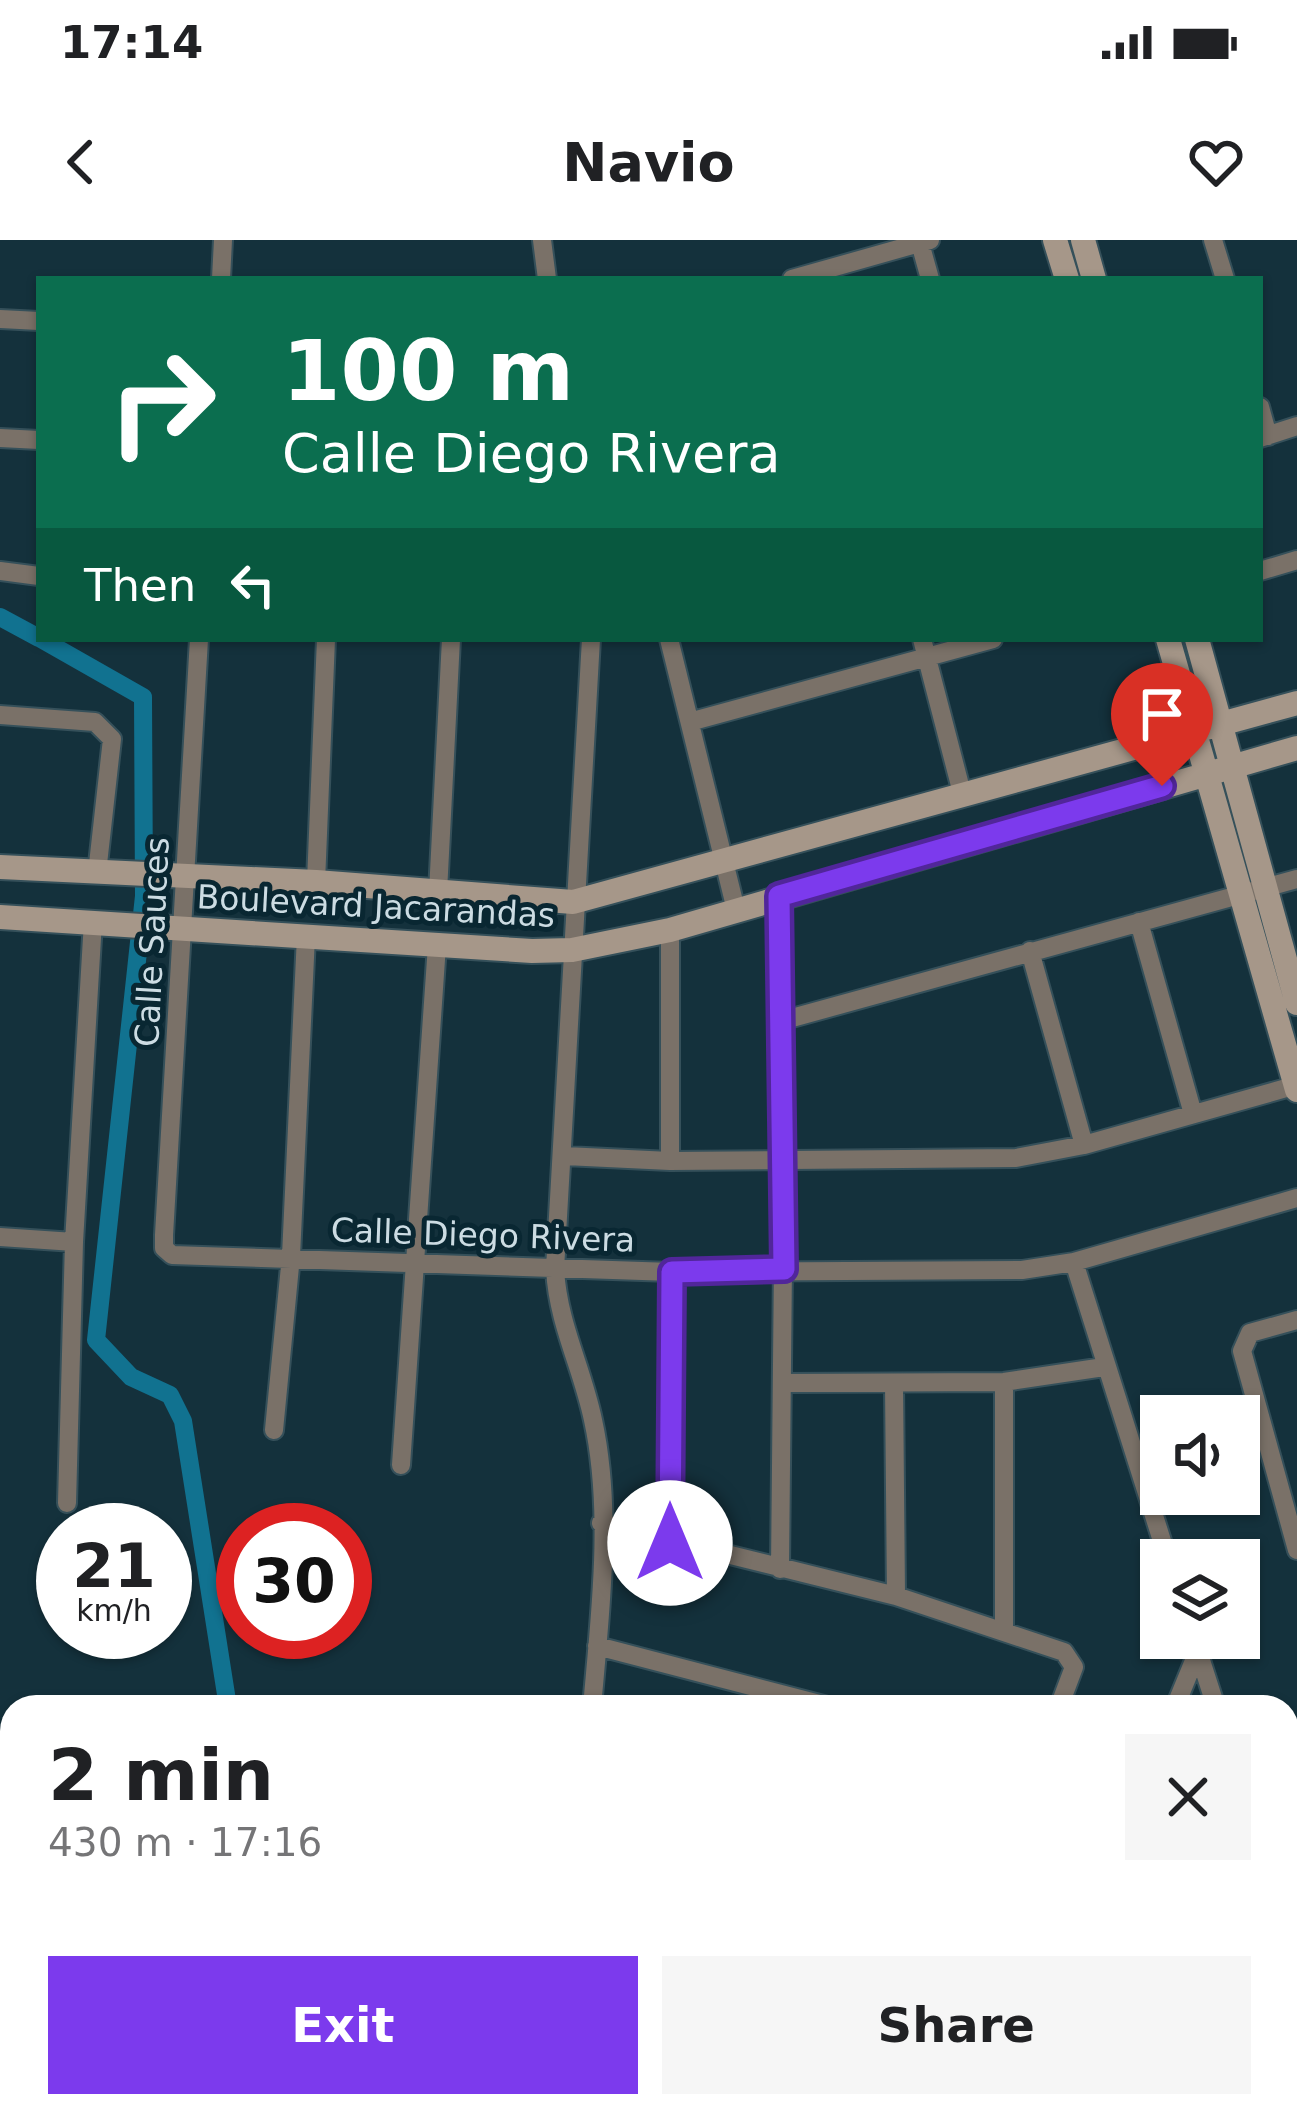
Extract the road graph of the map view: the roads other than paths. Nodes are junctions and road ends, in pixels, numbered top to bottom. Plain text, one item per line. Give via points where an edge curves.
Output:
1 (223, 240) edge
2 (542, 240) edge
3 (1055, 240) edge
4 (1083, 240) edge
5 (1213, 240) edge
6 (925, 241) edge
7 (221, 276) edge
8 (547, 276) edge
9 (802, 276) edge
10 (930, 276) edge
11 (1065, 276) edge
12 (1093, 276) edge
13 (1224, 276) edge
14 (0, 319) edge
15 (36, 321) edge
16 (1297, 426) edge
17 (1264, 437) edge
18 (0, 438) edge
19 (36, 440) edge
20 (1297, 560) edge
21 (1263, 570) edge
22 (0, 571) edge
23 (36, 575) edge
24 (200, 642) edge
25 (326, 642) edge
26 (451, 642) edge
27 (591, 642) edge
28 (670, 642) edge
29 (967, 642) edge
30 (1169, 642) edge
31 (1198, 642) edge
32 (924, 647) edge
33 (1297, 704) edge
34 (0, 715) edge
35 (693, 721) junction
36 (1220, 725) junction
37 (1192, 733) junction
38 (1297, 748) edge
39 (1233, 766) junction
40 (1204, 774) junction
41 (963, 797) junction
42 (722, 862) junction
43 (0, 867) edge
44 (97, 873) junction
45 (186, 878) junction
46 (1297, 879) edge
47 (316, 882) junction
48 (438, 892) junction
49 (1254, 892) junction
50 (779, 896) junction
51 (573, 902) junction
52 (736, 910) junction
53 (0, 917) edge
54 (93, 922) junction
55 (1139, 922) junction
56 (183, 928) junction
57 (670, 930) junction
58 (306, 935) junction
59 (437, 945) junction
60 (572, 950) junction
61 (1030, 951) junction
62 (1297, 1004) edge
63 (781, 1021) junction
64 (1296, 1087) edge
65 (1193, 1114) junction
66 (1084, 1145) junction
67 (565, 1156) junction
68 (784, 1160) junction
69 (670, 1161) junction
70 (1297, 1198) edge
71 (0, 1237) edge
72 (74, 1242) junction
73 (164, 1247) joint
74 (291, 1256) junction
75 (414, 1262) junction
76 (1074, 1262) junction
77 (554, 1269) junction
78 (784, 1269) junction
79 (672, 1272) junction
80 (1297, 1320) edge
81 (1104, 1367) junction
82 (1004, 1382) junction
83 (782, 1383) junction
84 (894, 1383) junction
85 (274, 1430) dead end
86 (401, 1465) dead end
87 (67, 1503) dead end
88 (601, 1523) junction
89 (1161, 1539) edge
90 (670, 1543) junction
91 (1297, 1550) edge
92 (780, 1569) junction
93 (896, 1597) junction
94 (1004, 1630) junction
95 (597, 1646) junction
96 (1191, 1659) edge
97 (1201, 1659) edge
98 (593, 1695) edge
99 (785, 1695) edge
100 (1062, 1695) edge
101 (1179, 1695) edge
102 (1212, 1695) edge

1 - 7 street
2 - 8 street
3 - 11 main road
4 - 12 main road
5 - 13 street
6 - 9 street
6 - 10 street
14 - 15 street
16 - 17 street
18 - 19 street
20 - 21 street
22 - 23 street
24 - 45 street, Calle Sauces
25 - 47 street
26 - 48 street
27 - 51 street
28 - 35 street
29 - 32 street
30 - 37 main road
31 - 36 main road
32 - 35 street
32 - 41 street
33 - 36 main road, Boulevard Jacarandas
34 - 44 street via 107,728
35 - 42 street
36 - 37 main road, Boulevard Jacarandas
36 - 39 main road
37 - 40 main road
37 - 41 main road, Boulevard Jacarandas
38 - 39 main road, Boulevard Jacarandas
39 - 40 main road, Boulevard Jacarandas
39 - 49 main road
40 - 49 main road
40 - 50 main road, Boulevard Jacarandas
41 - 42 main road, Boulevard Jacarandas
42 - 51 main road, Boulevard Jacarandas
42 - 52 street
43 - 44 main road, Boulevard Jacarandas
44 - 45 main road, Boulevard Jacarandas
45 - 47 main road, Boulevard Jacarandas
45 - 56 street, Calle Sauces
46 - 49 street
47 - 48 main road, Boulevard Jacarandas
48 - 51 main road, Boulevard Jacarandas
49 - 55 street
49 - 62 main road
49 - 64 main road
50 - 52 main road, Boulevard Jacarandas
50 - 63 street
51 - 60 street
52 - 57 main road, Boulevard Jacarandas
53 - 54 main road, Boulevard Jacarandas
54 - 56 main road, Boulevard Jacarandas
54 - 72 street
55 - 61 street
55 - 65 street
56 - 58 main road, Boulevard Jacarandas
56 - 73 street, Calle Sauces
57 - 60 main road, Boulevard Jacarandas
57 - 69 street
58 - 59 main road, Boulevard Jacarandas
58 - 74 street
59 - 60 main road, Boulevard Jacarandas
59 - 75 street
60 - 67 street
61 - 63 street
61 - 66 street
63 - 68 street
64 - 65 street
65 - 66 street
66 - 68 street via 1016,1158
67 - 69 street
67 - 77 street
68 - 69 street
68 - 78 street
70 - 76 street, Calle Diego Rivera
71 - 72 street
72 - 87 street
73 - 74 street, Calle Diego Rivera via 172,1255
74 - 75 street, Calle Diego Rivera
74 - 85 street
75 - 77 street, Calle Diego Rivera
75 - 86 street
76 - 78 street, Calle Diego Rivera via 1022,1270
76 - 81 street
77 - 79 street, Calle Diego Rivera
77 - 88 street via 557,1312 594,1424
78 - 79 street, Calle Diego Rivera
78 - 83 street
79 - 90 street
80 - 91 street via 1243,1340
81 - 82 street
81 - 89 street
82 - 84 street
82 - 94 street
83 - 84 street
83 - 92 street
84 - 93 street
88 - 90 street
88 - 95 street
90 - 92 street
92 - 93 street
93 - 94 street
94 - 100 street via 1072,1660
95 - 98 street
95 - 99 street
96 - 101 street
97 - 102 street

